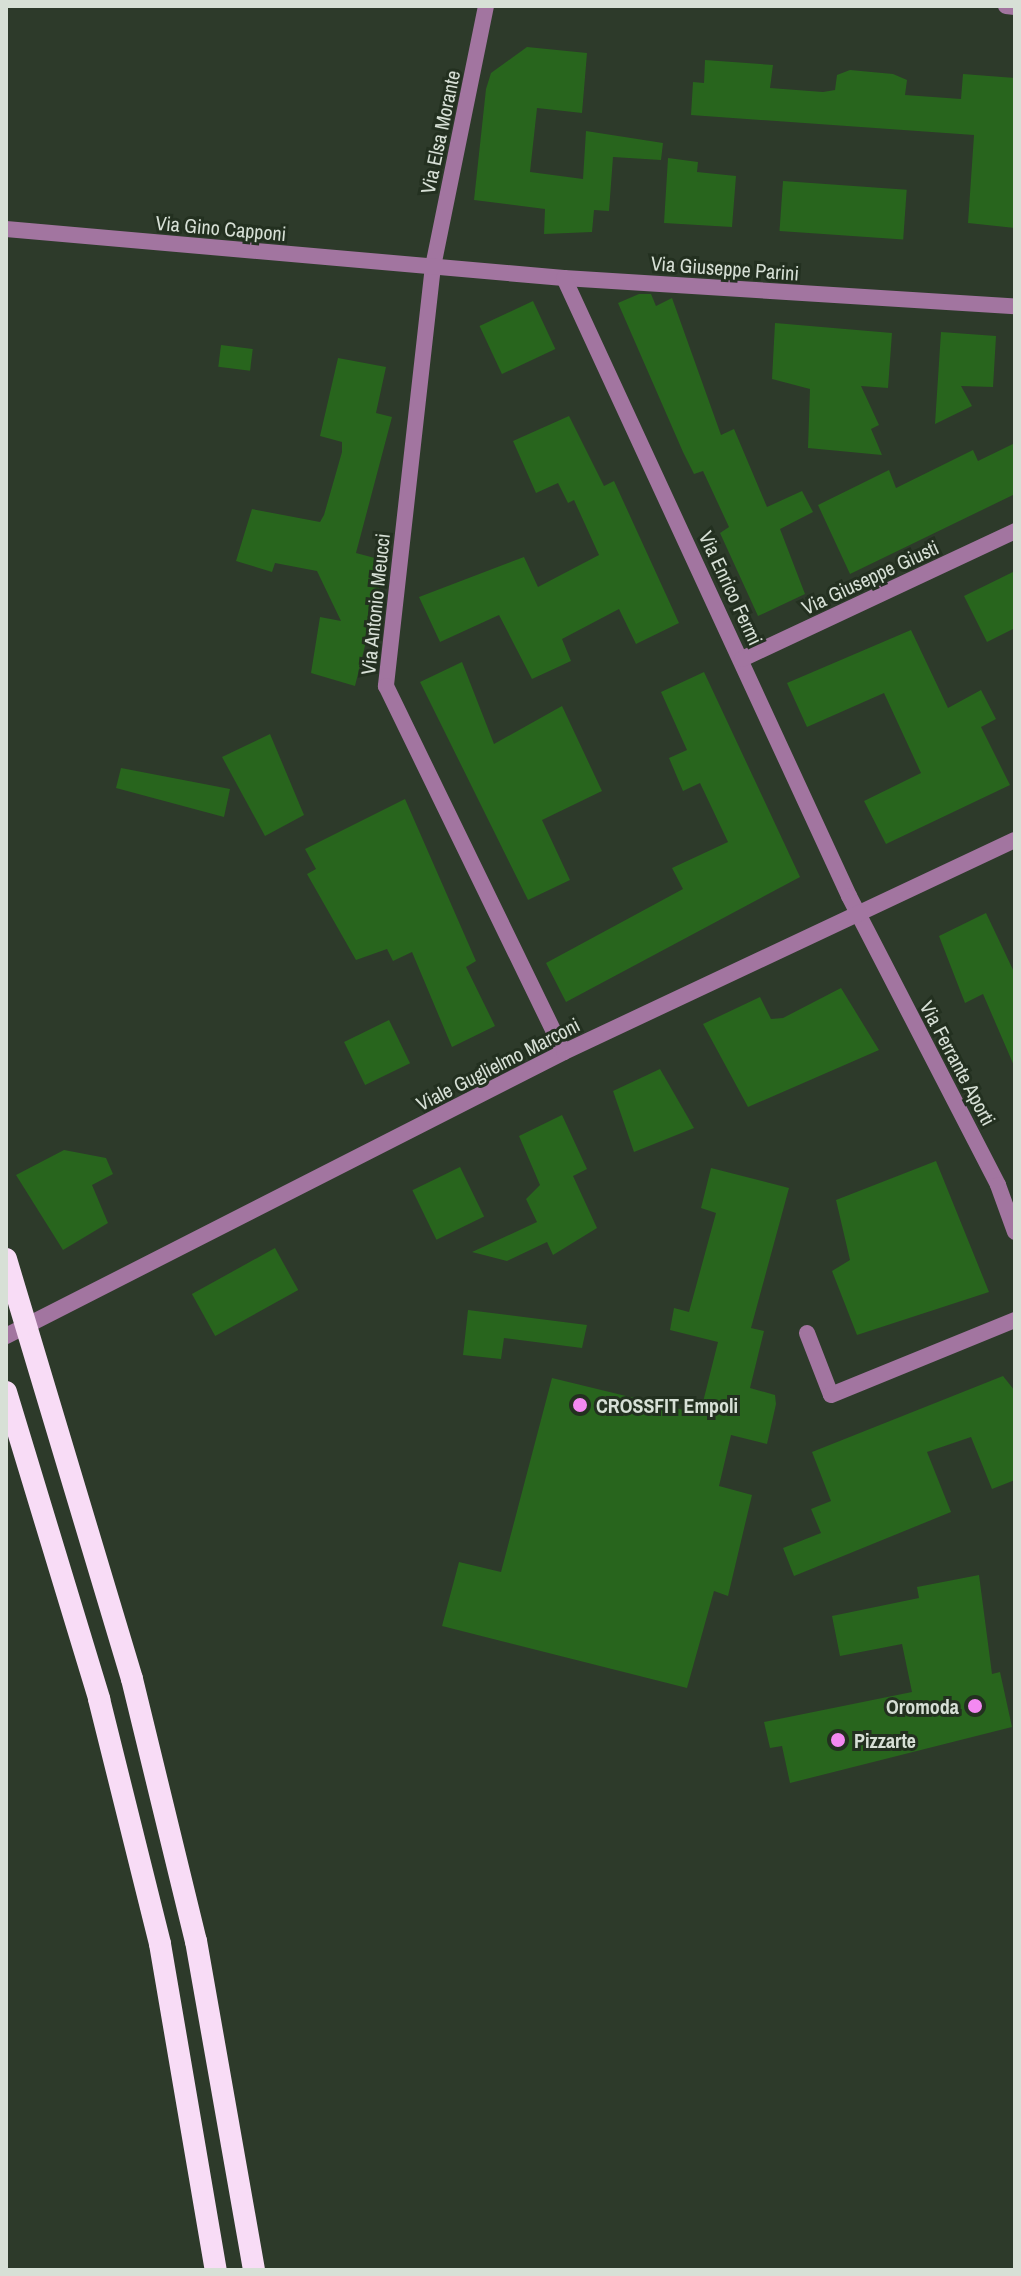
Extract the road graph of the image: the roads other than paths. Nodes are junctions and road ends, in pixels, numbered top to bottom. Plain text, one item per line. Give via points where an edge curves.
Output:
1 (486, 6) edge
2 (1006, 6) edge
3 (1015, 7) edge
4 (6, 229) edge
5 (433, 266) junction
6 (564, 278) junction
7 (1015, 306) edge
8 (1015, 531) edge
9 (742, 659) junction
10 (1015, 840) edge
11 (858, 916) junction
12 (564, 1052) junction
13 (1015, 1232) edge
14 (6, 1259) edge
15 (1015, 1320) edge
16 (807, 1333) dead end
17 (6, 1336) edge
18 (6, 1392) edge
19 (216, 2270) edge
20 (254, 2270) edge

1 - 5 street, Via Elsa Morante
2 - 3 street
4 - 5 street, Via Gino Capponi
5 - 6 street, Via Giuseppe Parini
5 - 12 street, Via Antonio Meucci via 386,686
6 - 7 street, Via Giuseppe Parini
6 - 9 street, Via Enrico Fermi
8 - 9 street, Via Giuseppe Giusti
9 - 11 street, Via Enrico Fermi
10 - 11 street, Viale Guglielmo Marconi
11 - 12 street, Viale Guglielmo Marconi
11 - 13 street, Via Ferrante Aporti via 998,1185
12 - 17 street, Viale Guglielmo Marconi
14 - 20 highway, bridge via 132,1679 196,1941
15 - 16 street via 831,1395
18 - 19 highway via 99,1699 160,1944

